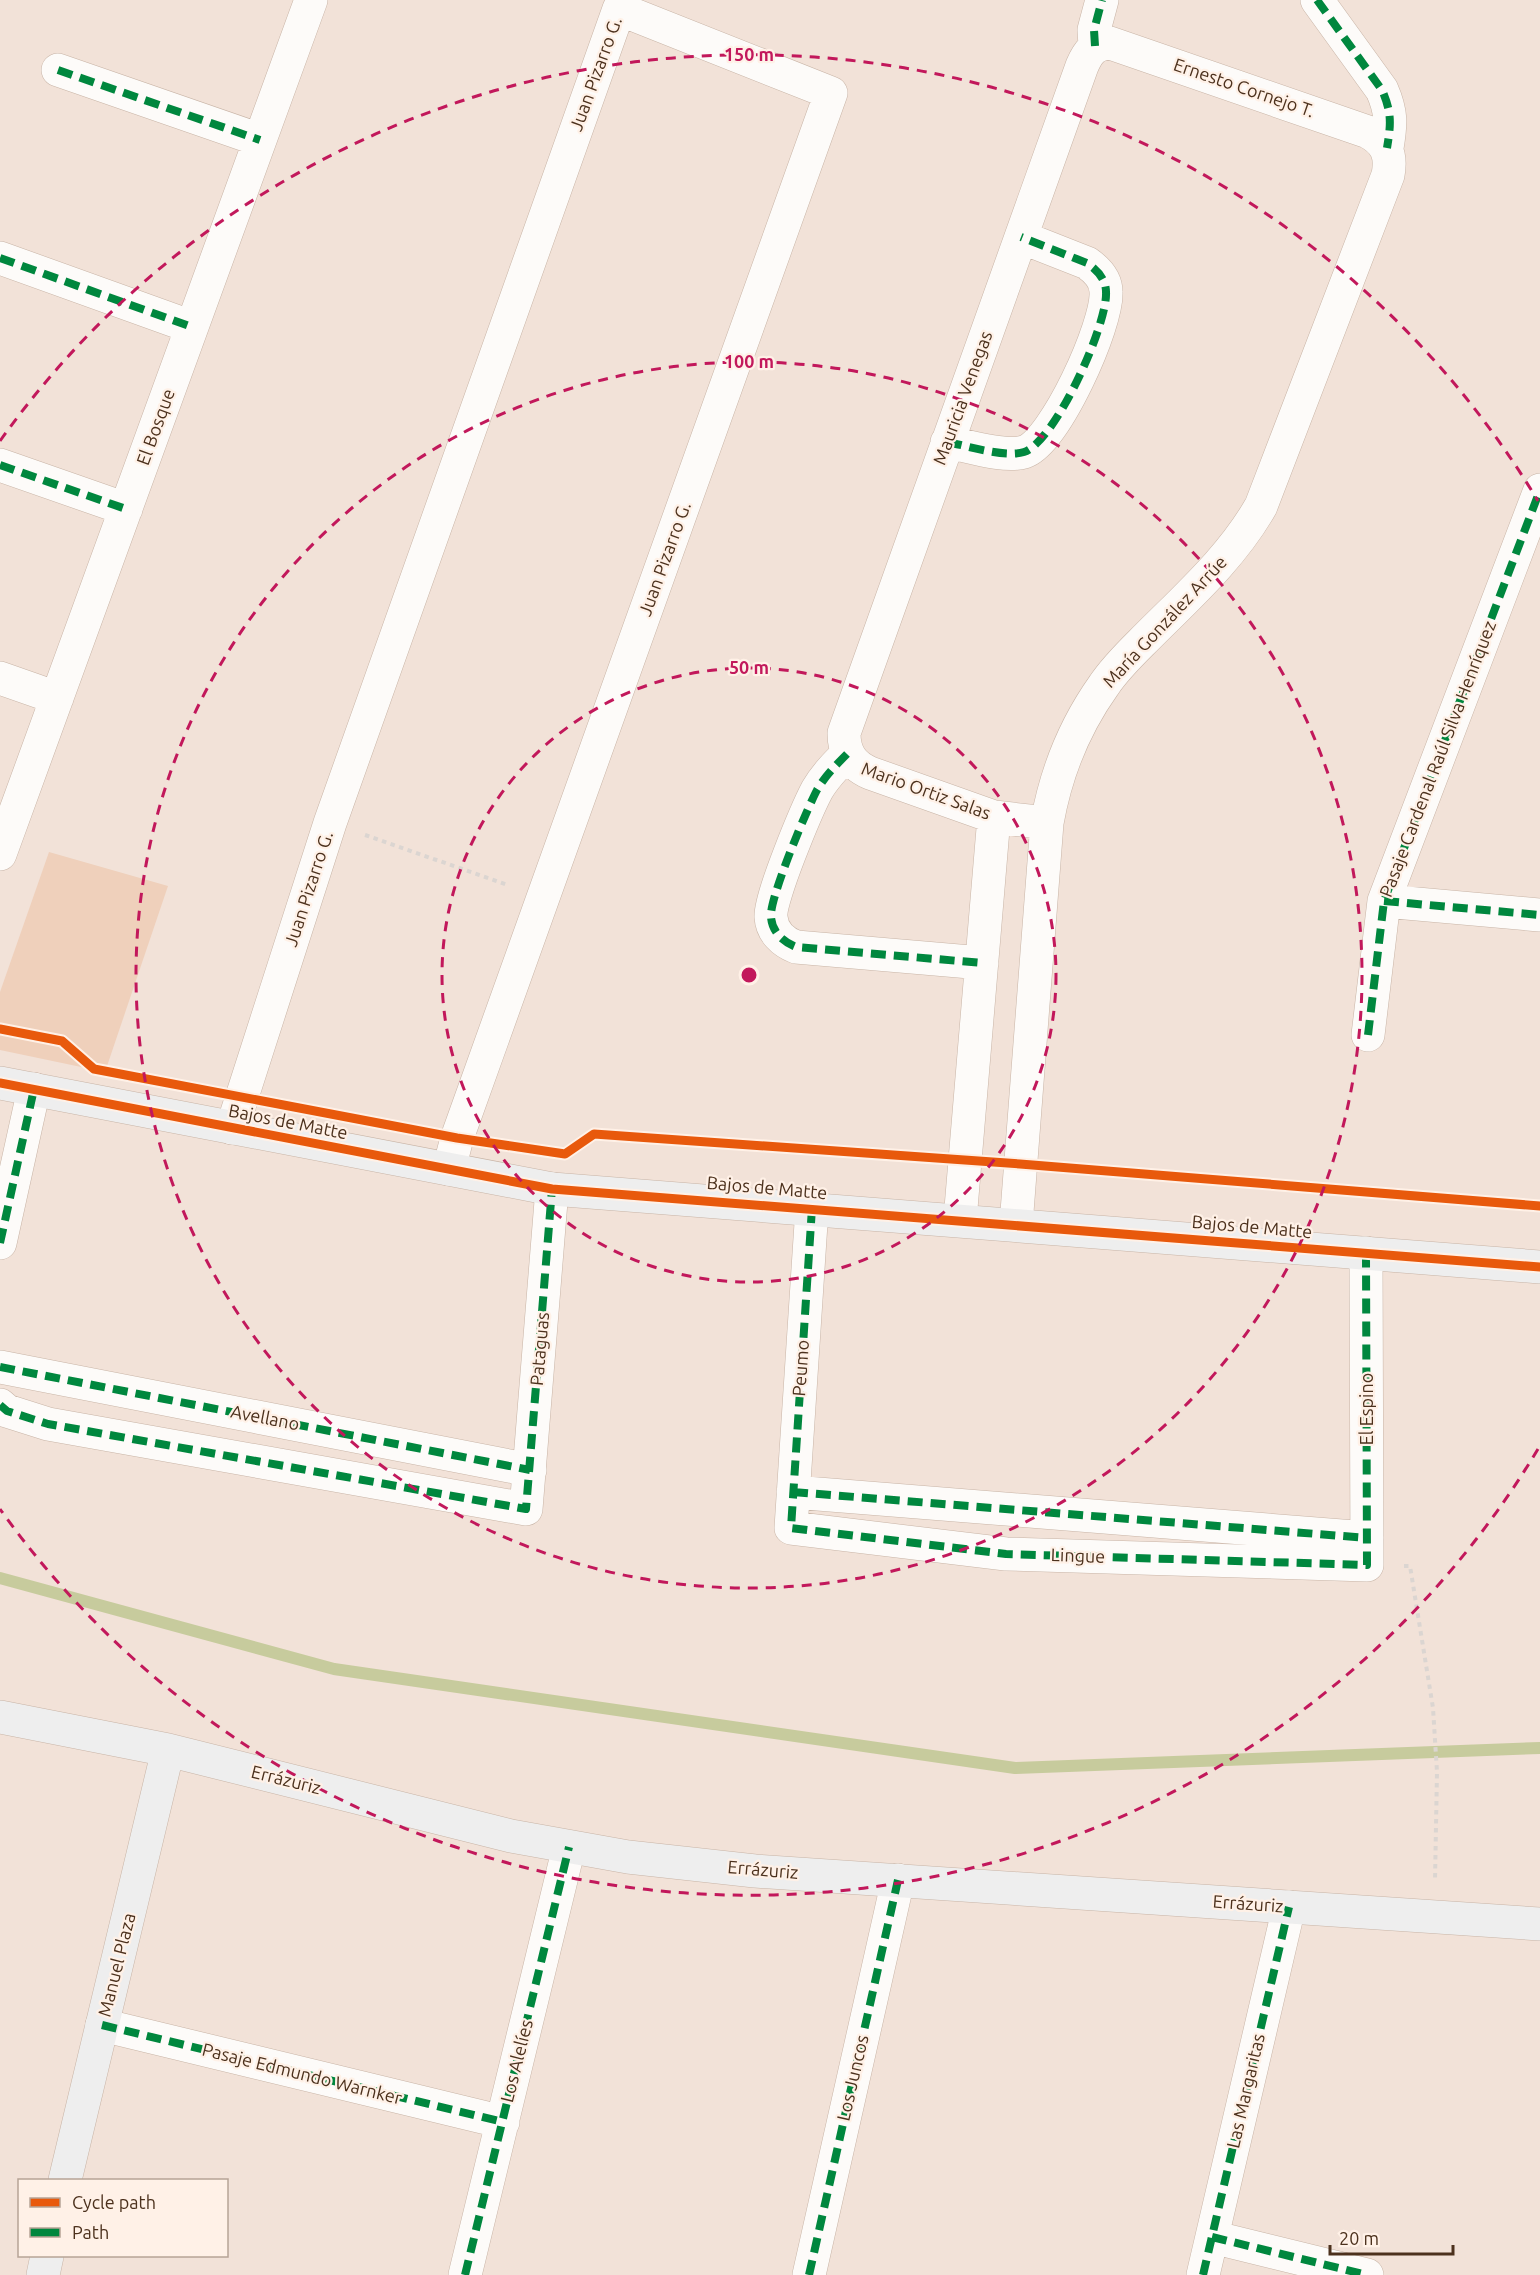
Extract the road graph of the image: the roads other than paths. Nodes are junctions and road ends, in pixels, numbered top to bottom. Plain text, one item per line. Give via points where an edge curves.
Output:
1 (311, 0) edge
2 (1102, 0) edge
3 (1317, 0) edge
4 (1095, 46) junction
5 (58, 70) dead end
6 (260, 140) junction
7 (1387, 148) junction
8 (1021, 237) junction
9 (0, 258) edge
10 (192, 327) junction
11 (947, 442) junction
12 (0, 465) edge
13 (1540, 490) edge
14 (126, 509) junction
15 (0, 678) edge
16 (57, 698) junction
17 (847, 754) junction
18 (994, 817) junction
19 (1047, 823) junction
20 (0, 854) edge
21 (1384, 901) junction
22 (1540, 915) edge
23 (982, 963) junction
24 (1368, 1035) dead end
25 (0, 1083) edge
26 (34, 1089) junction
27 (232, 1128) junction
28 (449, 1169) junction
29 (552, 1189) junction
30 (812, 1208) junction
31 (960, 1220) junction
32 (1016, 1225) junction
33 (0, 1243) edge
34 (1366, 1253) junction
35 (1540, 1267) edge
36 (0, 1367) edge
37 (0, 1405) edge
38 (530, 1470) junction
39 (793, 1492) junction
40 (791, 1528) joint
41 (1367, 1552) junction
42 (0, 1717) edge
43 (168, 1750) junction
44 (569, 1847) junction
45 (898, 1880) junction
46 (1289, 1907) junction
47 (1540, 1924) edge
48 (102, 2025) junction
49 (502, 2122) junction
50 (65, 2179) edge
51 (1212, 2237) junction
52 (48, 2257) edge
53 (43, 2275) edge
54 (465, 2275) edge
55 (809, 2275) edge
56 (1203, 2275) edge
57 (1367, 2275) edge

1 - 6 street, El Bosque
2 - 4 street via 1094,30
3 - 7 street, María González Arrúe via 1382,90 1392,121
4 - 7 street, Ernesto Cornejo T. via 1110,43 1129,48 1368,132
4 - 8 street, Mauricia Venegas via 1082,66
5 - 6 street
6 - 10 street, El Bosque
7 - 19 street, María González Arrúe via 1388,175 1261,506 1224,559 1105,683 1072,738 1060,767
8 - 11 street, Mauricia Venegas
8 - 11 street via 1087,263 1103,279 1106,302 1090,351 1065,404 1034,447 1010,454
9 - 10 street
10 - 14 street, El Bosque
11 - 17 street, Mauricia Venegas via 846,724
12 - 14 street
13 - 21 street, Pasaje Cardenal Raúl Silva Henríquez
14 - 16 street, El Bosque
15 - 16 street
16 - 20 street, El Bosque
17 - 18 street, Mario Ortiz Salas via 870,773
17 - 23 street via 817,790 774,896 771,918 779,937 806,949
18 - 19 street, Mario Ortiz Salas
18 - 23 street
19 - 32 street, María González Arrúe
21 - 22 street
21 - 24 street, Pasaje Cardenal Raúl Silva Henríquez
23 - 31 street
25 - 26 street, Bajos de Matte
26 - 27 street, Bajos de Matte
26 - 33 street
27 - 28 street, Bajos de Matte
27 - 28 street, Juan Pizarro G. via 330,823 619,9 831,93
28 - 29 street, Bajos de Matte
29 - 30 street, Bajos de Matte
29 - 38 street, Pataguas
30 - 31 street, Bajos de Matte
30 - 39 street, Peumo
31 - 32 street, Bajos de Matte
32 - 34 street, Bajos de Matte
34 - 35 street, Bajos de Matte
34 - 41 street, El Espino
36 - 38 street, Avellano
37 - 38 street, Pataguas via 48,1424 526,1509
39 - 40 street, Peumo
39 - 41 street
40 - 41 street, Lingue via 1006,1554
42 - 43 street, Errázuriz
43 - 44 street, Errázuriz
43 - 48 street, Manuel Plaza
44 - 45 street, Errázuriz via 754,1871
44 - 49 street, Los Alelíes
45 - 46 street, Errázuriz
45 - 55 street, Los Juncos
46 - 47 street, Errázuriz
46 - 51 street, Las Margaritas
48 - 49 street, Pasaje Edmundo Warnker
48 - 50 street, Manuel Plaza
49 - 54 street, Los Alelíes
51 - 56 street, Las Margaritas
51 - 57 street
52 - 53 street

